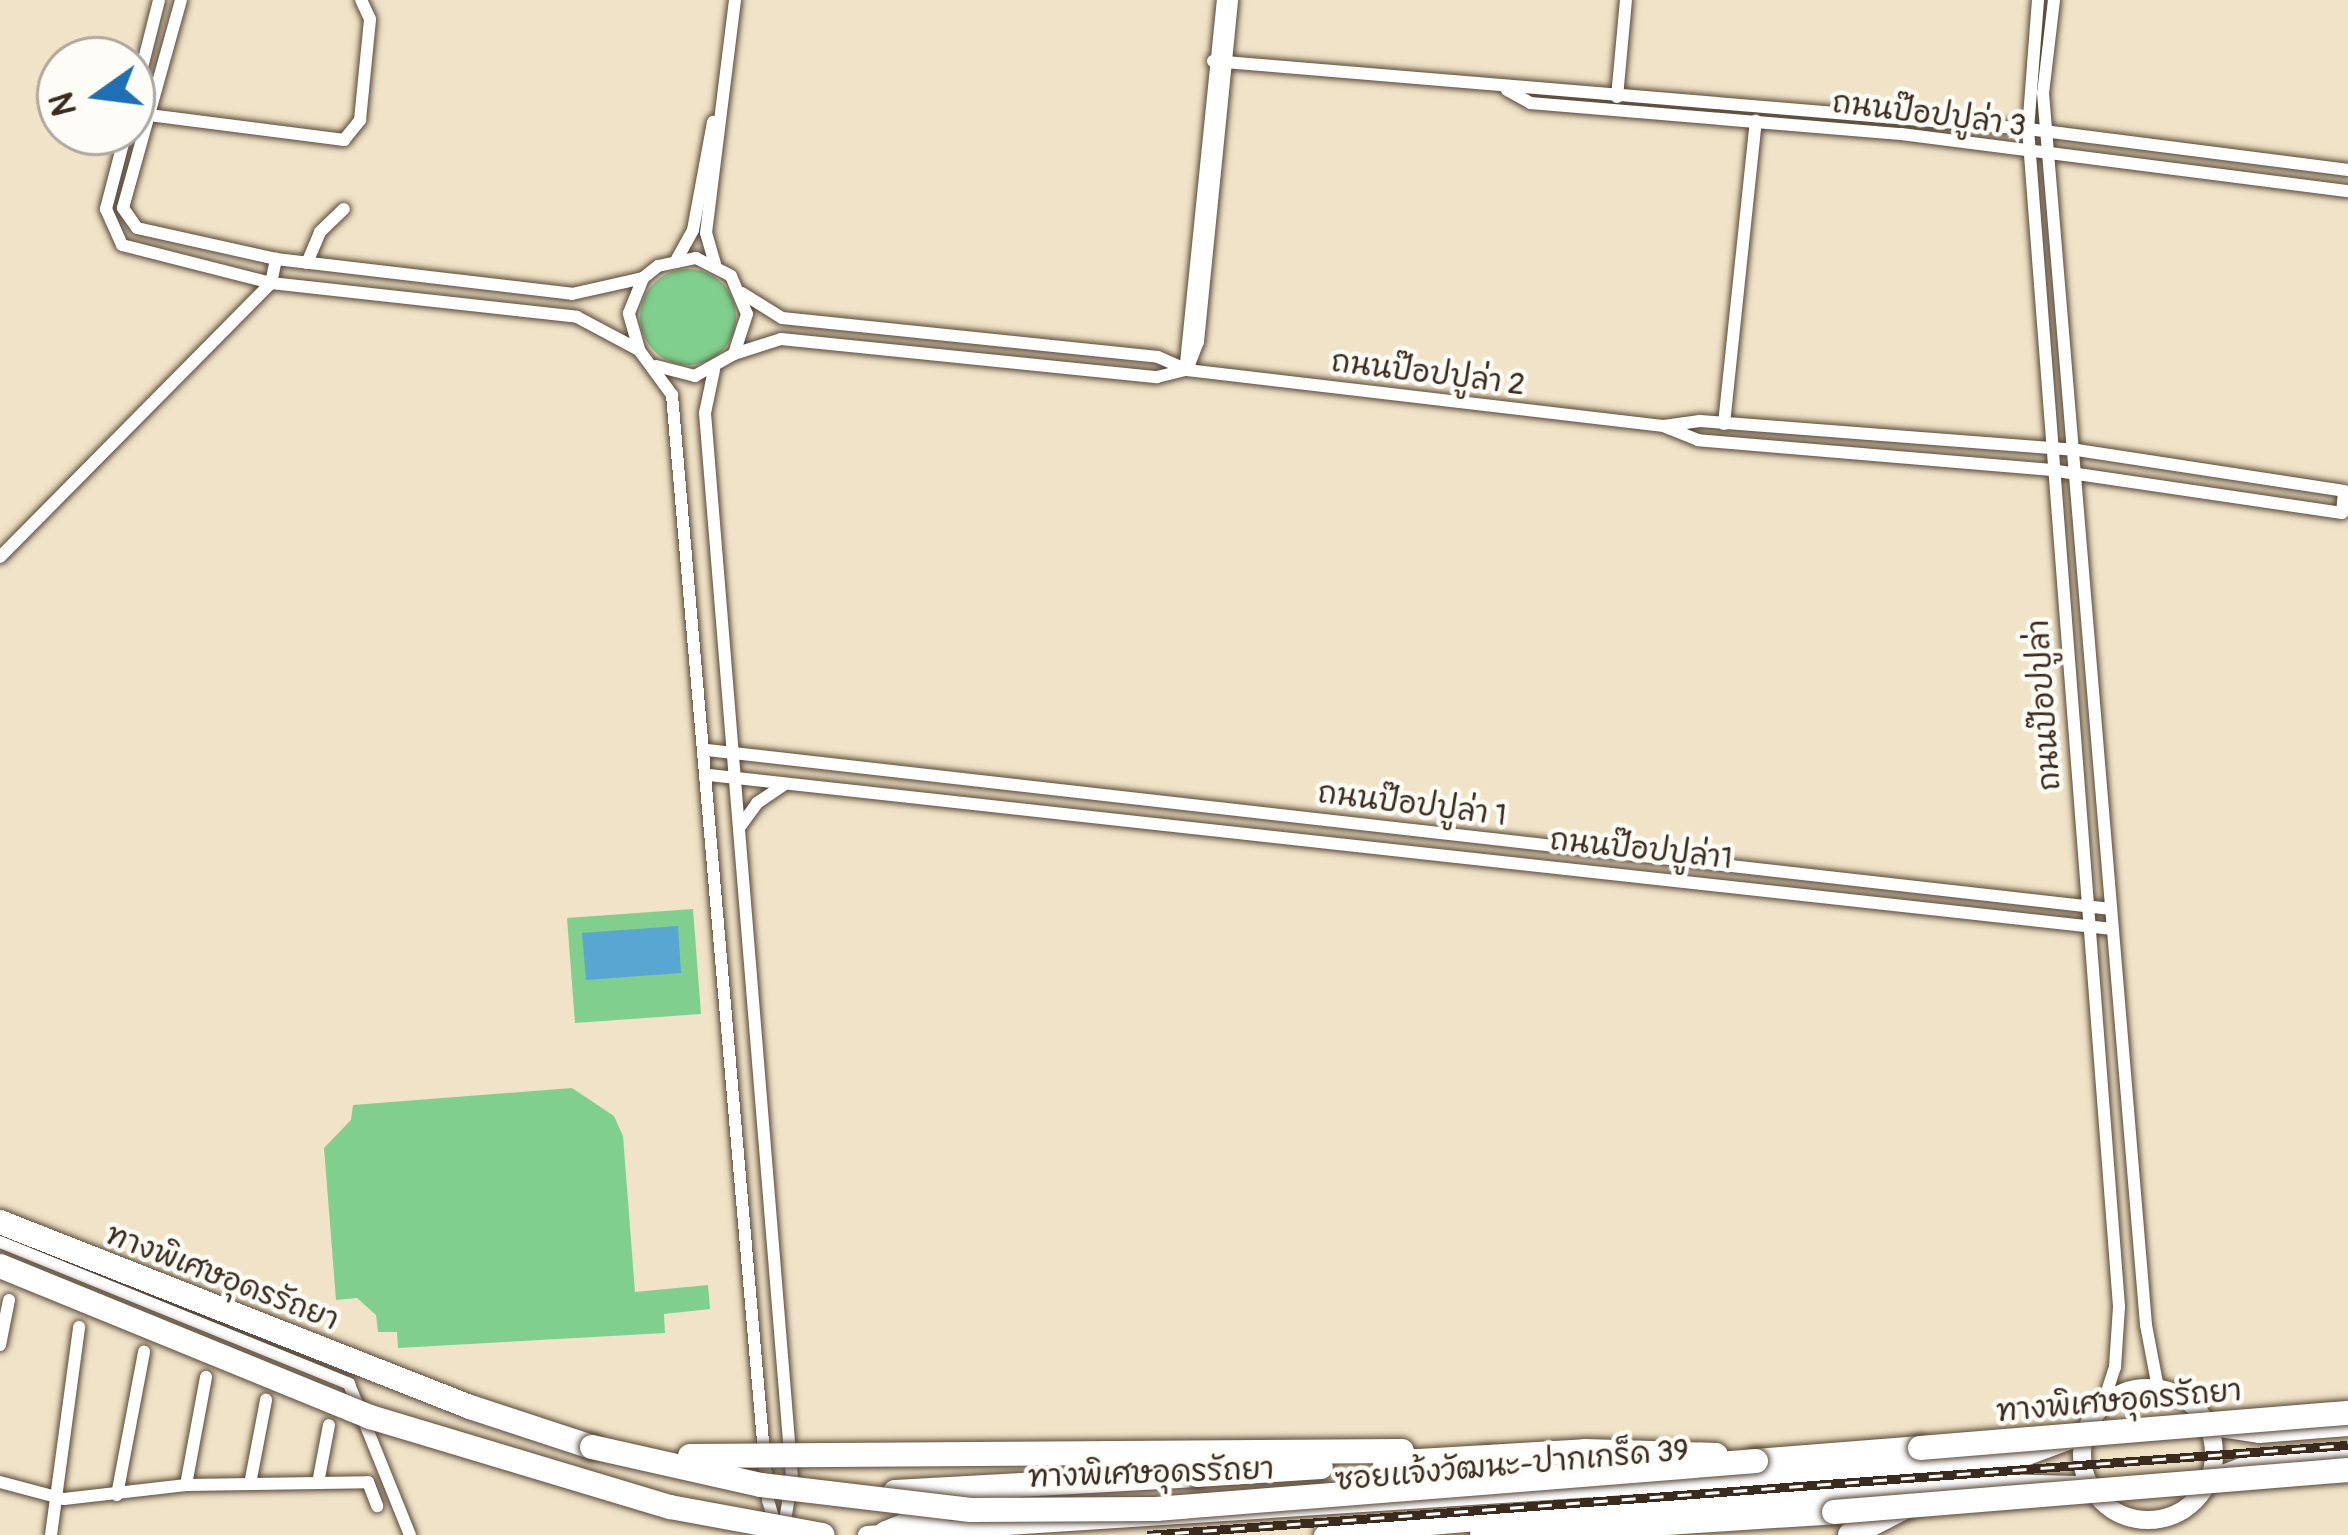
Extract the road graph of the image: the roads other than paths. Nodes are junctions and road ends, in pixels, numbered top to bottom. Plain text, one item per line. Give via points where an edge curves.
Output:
1 (159, 0) edge
2 (181, 0) edge
3 (362, 0) edge
4 (735, 0) edge
5 (1222, 0) edge
6 (1232, 0) edge
7 (1627, 0) edge
8 (2038, 0) edge
9 (2054, 0) edge
10 (150, 36) edge
11 (1213, 61) junction
12 (1230, 63) junction
13 (156, 88) edge
14 (1506, 90) junction
15 (1618, 91) junction
16 (720, 95) junction
17 (1616, 110) junction
18 (156, 117) edge
19 (1756, 121) junction
20 (2028, 129) junction
21 (2047, 132) junction
22 (2125, 141) junction
23 (2030, 151) junction
24 (2049, 153) junction
25 (121, 156) edge
26 (137, 156) edge
27 (2124, 158) junction
28 (2262, 158) junction
29 (2348, 170) edge
30 (2247, 176) junction
31 (2348, 191) edge
32 (344, 209) dead end
33 (128, 219) junction
34 (108, 225) junction
35 (276, 259) junction
36 (677, 259) junction
37 (307, 262) junction
38 (715, 264) junction
39 (643, 278) junction
40 (465, 281) junction
41 (271, 283) junction
42 (742, 292) junction
43 (463, 303) junction
44 (639, 350) junction
45 (734, 354) junction
46 (655, 366) junction
47 (714, 370) junction
48 (1187, 370) junction
49 (1724, 424) junction
50 (1664, 426) junction
51 (1863, 434) junction
52 (2052, 447) junction
53 (2077, 450) junction
54 (1862, 453) junction
55 (2052, 470) junction
56 (2207, 472) junction
57 (2078, 474) junction
58 (2206, 496) junction
59 (0, 557) edge
60 (707, 750) junction
61 (732, 751) junction
62 (709, 776) junction
63 (734, 777) junction
64 (789, 783) junction
65 (739, 829) junction
66 (2084, 908) junction
67 (2111, 909) junction
68 (2086, 929) junction
69 (2113, 929) junction
70 (0, 1222) edge
71 (0, 1242) edge
72 (0, 1266) edge
73 (9, 1300) dead end
74 (79, 1327) dead end
75 (0, 1345) edge
76 (144, 1352) dead end
77 (206, 1377) dead end
78 (2158, 1388) junction
79 (266, 1400) dead end
80 (2103, 1404) junction
81 (2348, 1413) edge
82 (2205, 1421) junction
83 (329, 1425) dead end
84 (2348, 1427) edge
85 (2084, 1433) junction
86 (592, 1447) junction
87 (2348, 1455) edge
88 (1756, 1461) junction
89 (2348, 1470) edge
90 (792, 1478) junction
91 (2209, 1480) junction
92 (0, 1482) edge
93 (1952, 1482) junction
94 (318, 1483) junction
95 (250, 1484) junction
96 (186, 1485) junction
97 (2090, 1486) junction
98 (1599, 1487) junction
99 (1003, 1489) junction
100 (117, 1495) junction
101 (50, 1497) junction
102 (377, 1506) dead end
103 (1834, 1512) junction
104 (2134, 1527) edge
105 (2166, 1527) edge
106 (876, 1534) edge
107 (51, 1535) edge
108 (410, 1535) edge
109 (781, 1535) edge
110 (822, 1535) edge
111 (1323, 1535) edge
112 (1482, 1535) edge
113 (1744, 1535) edge
114 (1850, 1535) edge

1 - 10 street
2 - 13 street
3 - 18 street via 370,19 360,120 344,140
4 - 16 street
5 - 11 street
6 - 12 street
7 - 15 street
8 - 20 street, ถนนป๊อปปูล่า
9 - 21 street
11 - 12 street, ถนนป๊อปปูล่า 3
11 - 48 street
12 - 14 street, ถนนป๊อปปูล่า 3
12 - 48 street via 1198,342
14 - 15 street, ถนนป๊อปปูล่า 3
14 - 17 street, ถนนป๊อปปูล่า 3 via 1530,104
15 - 17 street
15 - 20 street, ถนนป๊อปปูล่า 3
16 - 36 street via 693,230
16 - 38 street via 706,233
17 - 19 street, ถนนป๊อปปูล่า 3
19 - 23 street, ถนนป๊อปปูล่า 3
19 - 49 street
20 - 21 street, ถนนป๊อปปูล่า 3
20 - 23 street, ถนนป๊อปปูล่า
21 - 22 street, ถนนป๊อปปูล่า 3
21 - 24 street
22 - 27 street
22 - 28 street, ถนนป๊อปปูล่า 3
23 - 24 street, ถนนป๊อปปูล่า 3
23 - 52 street, ถนนป๊อปปูล่า
24 - 27 street, ถนนป๊อปปูล่า 3
24 - 53 street
25 - 34 street
26 - 33 street via 123,208
27 - 30 street, ถนนป๊อปปูล่า 3
28 - 29 street, ถนนป๊อปปูล่า 3
28 - 30 street
30 - 31 street, ถนนป๊อปปูล่า 3
32 - 37 street via 320,232
33 - 34 street
33 - 35 street via 216,250
34 - 41 street via 122,245
35 - 37 street
35 - 41 street
36 - 38 street
36 - 39 street
37 - 40 street
38 - 42 street
39 - 40 street via 572,294
39 - 44 street via 629,313
40 - 43 street
41 - 43 street
41 - 59 street
42 - 45 street via 747,314
42 - 48 street, ถนนป๊อปปูล่า 2 via 782,318 1158,356
43 - 44 street via 578,317
44 - 46 street
45 - 47 street
45 - 48 street, ถนนป๊อปปูล่า 2 via 782,339 1157,377
46 - 47 street via 674,375
46 - 60 street via 677,415
47 - 61 street via 705,412
48 - 50 street, ถนนป๊อปปูล่า 2
49 - 50 street, ถนนป๊อปปูล่า 2
49 - 51 street, ถนนป๊อปปูล่า 2
50 - 54 street, ถนนป๊อปปูล่า 2 via 1698,440
51 - 52 street, ถนนป๊อปปูล่า 2
51 - 54 street
52 - 53 street, ถนนป๊อปปูล่า 2
52 - 55 street, ถนนป๊อปปูล่า
53 - 56 street, ถนนป๊อปปูล่า 2
53 - 57 street, ถนนป๊อปปูล่า
54 - 55 street, ถนนป๊อปปูล่า 2
55 - 57 street, ถนนป๊อปปูล่า 2
55 - 66 street, ถนนป๊อปปูล่า
56 - 58 street
56 - 58 street, ถนนป๊อปปูล่า 2 via 2344,491 2342,513
57 - 58 street, ถนนป๊อปปูล่า 2
57 - 67 street, ถนนป๊อปปูล่า
60 - 61 street, ถนนป๊อปปูล่า 1
60 - 62 street
61 - 63 street
61 - 66 street, ถนนป๊อปปูล่า 1
62 - 63 street, ถนนป๊อปปูล่า1
62 - 109 street via 768,1500
63 - 64 street, ถนนป๊อปปูล่า1
63 - 65 street
64 - 65 street via 757,802
64 - 68 street, ถนนป๊อปปูล่า1
65 - 90 street
66 - 67 street, ถนนป๊อปปูล่า 1
66 - 68 street, ถนนป๊อปปูล่า
67 - 69 street, ถนนป๊อปปูล่า
68 - 69 street, ถนนป๊อปปูล่า1
68 - 80 street, ถนนป๊อปปูล่า via 2119,1307
69 - 78 street, ถนนป๊อปปูล่า
70 - 86 highway, ทางพิเศษอุดรรัถยา via 470,1408
71 - 108 street via 349,1384
72 - 110 highway, bridge via 370,1417 670,1507
73 - 75 street
74 - 101 street
76 - 100 street
77 - 96 street
78 - 80 main road
78 - 82 main road via 2186,1399
79 - 95 street
80 - 85 main road
81 - 88 highway, ทางพิเศษอุดรรัถยา, bridge
82 - 84 main road via 2242,1434
82 - 91 main road via 2213,1440
83 - 94 street
85 - 97 main road
85 - 98 main road, ซอยแจ้งวัฒนะ-ปากเกร็ด 39 via 2014,1461
86 - 88 highway, ทางพิเศษอุดรรัถยา, bridge via 761,1485 971,1510 1156,1509
86 - 98 highway, bridge via 737,1460 1447,1449
87 - 91 main road via 2254,1462
88 - 99 highway, bridge via 1678,1450 1585,1451
89 - 103 highway, bridge
90 - 99 highway via 853,1490
90 - 109 street
91 - 105 main road
92 - 101 street
93 - 97 main road, ซอยแจ้งวัฒนะ-ปากเกร็ด 39
93 - 111 main road, ซอยแจ้งวัฒนะ-ปากเกร็ด 39
93 - 114 highway
94 - 95 street
94 - 102 street via 368,1482
95 - 96 street
96 - 100 street
97 - 104 main road
98 - 106 main road, ซอยแจ้งวัฒนะ-ปากเกร็ด 39
99 - 106 highway
100 - 101 street
101 - 107 street
103 - 112 highway
103 - 113 highway
104 - 105 main road

